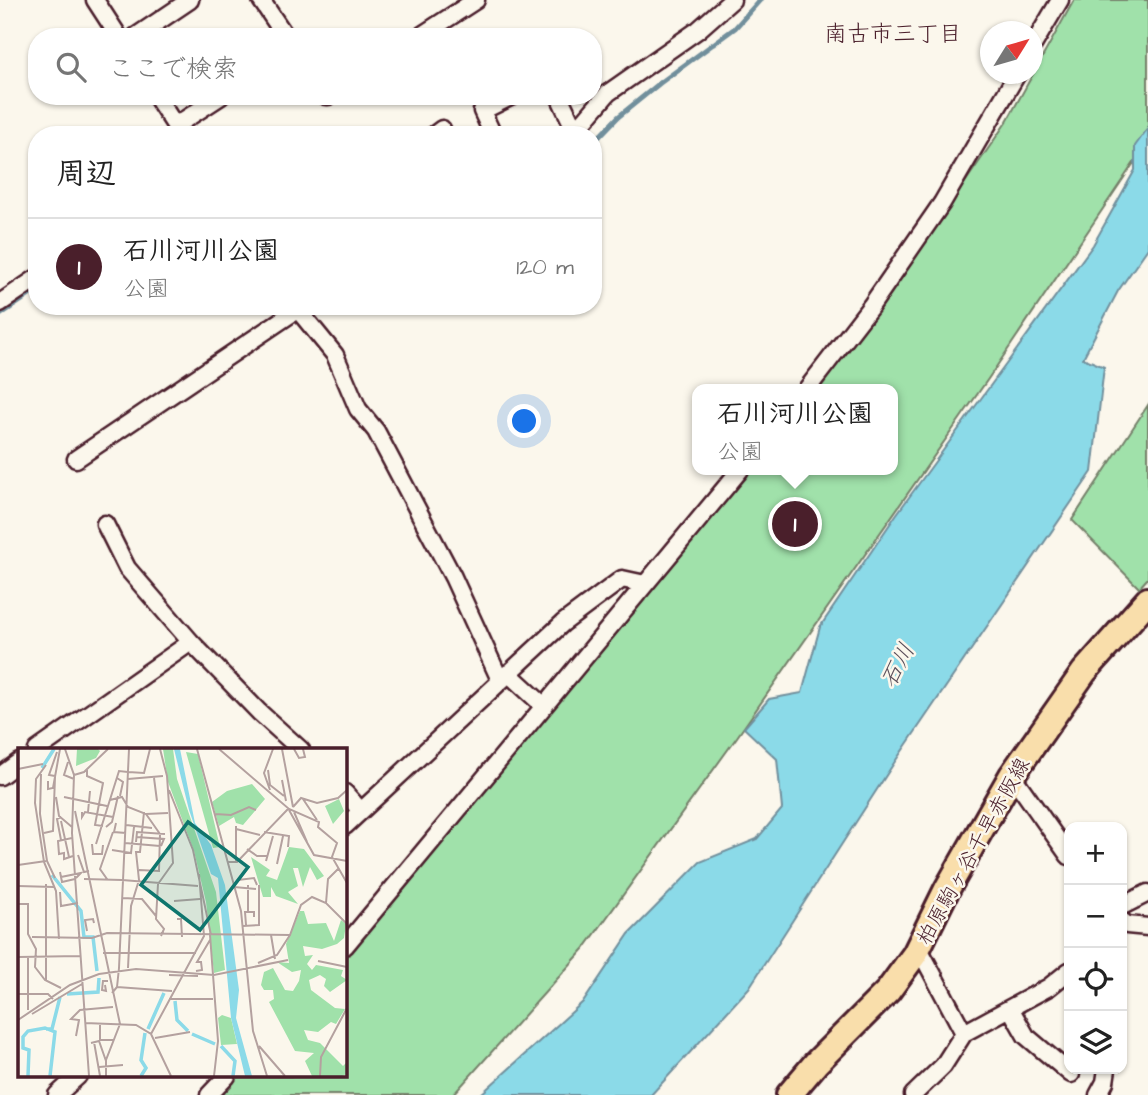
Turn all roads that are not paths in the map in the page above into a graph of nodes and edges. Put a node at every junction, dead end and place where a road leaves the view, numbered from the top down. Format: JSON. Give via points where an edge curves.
{"nodes":[{"id":1,"x":95,"y":0,"type":"edge"},
{"id":2,"x":190,"y":0,"type":"edge"},
{"id":3,"x":261,"y":0,"type":"edge"},
{"id":4,"x":476,"y":0,"type":"edge"},
{"id":5,"x":732,"y":0,"type":"edge"},
{"id":6,"x":1060,"y":0,"type":"edge"},
{"id":7,"x":112,"y":28,"type":"edge"},
{"id":8,"x":148,"y":28,"type":"edge"},
{"id":9,"x":280,"y":28,"type":"edge"},
{"id":10,"x":433,"y":28,"type":"edge"},
{"id":11,"x":1043,"y":29,"type":"edge"},
{"id":12,"x":1011,"y":84,"type":"edge"},
{"id":13,"x":602,"y":100,"type":"edge"},
{"id":14,"x":162,"y":105,"type":"edge"},
{"id":15,"x":209,"y":105,"type":"edge"},
{"id":16,"x":494,"y":105,"type":"edge"},
{"id":17,"x":563,"y":105,"type":"edge"},
{"id":18,"x":598,"y":105,"type":"edge"},
{"id":19,"x":175,"y":126,"type":"edge"},
{"id":20,"x":183,"y":126,"type":"edge"},
{"id":21,"x":489,"y":126,"type":"edge"},
{"id":22,"x":572,"y":126,"type":"edge"},
{"id":23,"x":579,"y":126,"type":"edge"},
{"id":24,"x":28,"y":284,"type":"edge"},
{"id":25,"x":0,"y":303,"type":"edge"},
{"id":26,"x":286,"y":315,"type":"edge"},
{"id":27,"x":302,"y":315,"type":"edge"},
{"id":28,"x":811,"y":384,"type":"edge"},
{"id":29,"x":76,"y":459,"type":"dead end"},
{"id":30,"x":736,"y":475,"type":"edge"},
{"id":31,"x":105,"y":524,"type":"dead end"},
{"id":32,"x":645,"y":584,"type":"junction"},
{"id":33,"x":1148,"y":600,"type":"edge"},
{"id":34,"x":191,"y":642,"type":"junction"},
{"id":35,"x":504,"y":677,"type":"junction"},
{"id":36,"x":544,"y":706,"type":"junction"},
{"id":37,"x":40,"y":748,"type":"edge"},
{"id":38,"x":299,"y":748,"type":"edge"},
{"id":39,"x":18,"y":763,"type":"edge"},
{"id":40,"x":1012,"y":775,"type":"junction"},
{"id":41,"x":0,"y":776,"type":"edge"},
{"id":42,"x":346,"y":794,"type":"edge"},
{"id":43,"x":361,"y":811,"type":"junction"},
{"id":44,"x":346,"y":825,"type":"edge"},
{"id":45,"x":1064,"y":849,"type":"edge"},
{"id":46,"x":1148,"y":893,"type":"edge"},
{"id":47,"x":1127,"y":903,"type":"edge"},
{"id":48,"x":1127,"y":925,"type":"edge"},
{"id":49,"x":1148,"y":927,"type":"edge"},
{"id":50,"x":346,"y":945,"type":"edge"},
{"id":51,"x":915,"y":954,"type":"junction"},
{"id":52,"x":1064,"y":975,"type":"edge"},
{"id":53,"x":1010,"y":1008,"type":"junction"},
{"id":54,"x":964,"y":1033,"type":"junction"},
{"id":55,"x":1064,"y":1068,"type":"edge"},
{"id":56,"x":1106,"y":1074,"type":"edge"},
{"id":57,"x":76,"y":1078,"type":"edge"},
{"id":58,"x":225,"y":1078,"type":"edge"},
{"id":59,"x":57,"y":1095,"type":"edge"},
{"id":60,"x":209,"y":1095,"type":"edge"},
{"id":61,"x":789,"y":1095,"type":"edge"},
{"id":62,"x":914,"y":1095,"type":"edge"},
{"id":63,"x":1098,"y":1095,"type":"edge"}],
"edges":[{"from":1,"to":7,"type":"street"},
{"from":2,"to":8,"type":"street"},
{"from":3,"to":9,"type":"street"},
{"from":4,"to":10,"type":"street"},
{"from":5,"to":13,"type":"street"},
{"from":6,"to":11,"type":"street"},
{"from":12,"to":28,"type":"street","via":[[942,203]]},
{"from":14,"to":19,"type":"street"},
{"from":15,"to":20,"type":"street"},
{"from":16,"to":21,"type":"street","via":[[482,111]]},
{"from":17,"to":22,"type":"street"},
{"from":18,"to":23,"type":"street"},
{"from":24,"to":25,"type":"street"},
{"from":26,"to":29,"type":"street"},
{"from":27,"to":35,"type":"street","via":[[335,355],[358,409],[376,430]]},
{"from":30,"to":32,"type":"street"},
{"from":31,"to":34,"type":"street","via":[[127,568]]},
{"from":32,"to":35,"type":"street","via":[[622,579]]},
{"from":32,"to":36,"type":"street"},
{"from":33,"to":40,"type":"main road","name":"柏原駒ヶ谷千早赤阪線","via":[[1084,672]]},
{"from":34,"to":37,"type":"street"},
{"from":34,"to":38,"type":"street"},
{"from":35,"to":36,"type":"street"},
{"from":35,"to":43,"type":"street"},
{"from":36,"to":50,"type":"street"},
{"from":39,"to":41,"type":"street"},
{"from":40,"to":45,"type":"street"},
{"from":40,"to":51,"type":"main road","name":"柏原駒ヶ谷千早赤阪線"},
{"from":42,"to":43,"type":"street"},
{"from":43,"to":44,"type":"street"},
{"from":46,"to":47,"type":"street"},
{"from":48,"to":49,"type":"street"},
{"from":51,"to":54,"type":"street","via":[[923,956]]},
{"from":51,"to":61,"type":"main road","name":"柏原駒ヶ谷千早赤阪線","via":[[888,991]]},
{"from":52,"to":53,"type":"street"},
{"from":53,"to":54,"type":"street"},
{"from":53,"to":55,"type":"street","via":[[1026,1036]]},
{"from":54,"to":62,"type":"street","via":[[943,1066]]},
{"from":56,"to":63,"type":"street"},
{"from":57,"to":59,"type":"street"},
{"from":58,"to":60,"type":"street"}]}
